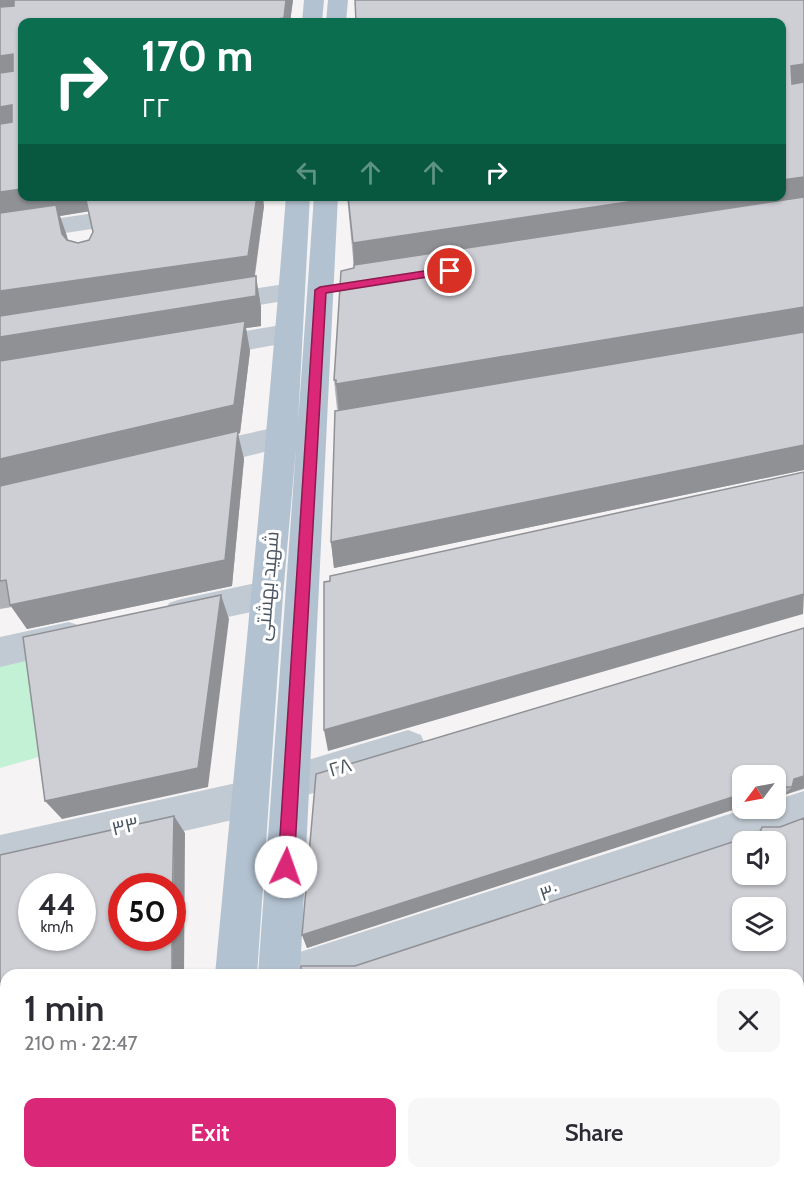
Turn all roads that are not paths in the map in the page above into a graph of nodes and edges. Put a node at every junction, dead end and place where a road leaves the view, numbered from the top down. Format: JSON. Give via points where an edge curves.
{"nodes":[{"id":1,"x":314,"y":0,"type":"edge"},
{"id":2,"x":338,"y":0,"type":"edge"},
{"id":3,"x":312,"y":18,"type":"edge"},
{"id":4,"x":336,"y":18,"type":"edge"},
{"id":5,"x":299,"y":201,"type":"edge"},
{"id":6,"x":326,"y":201,"type":"edge"},
{"id":7,"x":157,"y":212,"type":"edge"},
{"id":8,"x":0,"y":235,"type":"edge"},
{"id":9,"x":318,"y":290,"type":"junction"},
{"id":10,"x":186,"y":308,"type":"edge"},
{"id":11,"x":287,"y":334,"type":"junction"},
{"id":12,"x":172,"y":353,"type":"edge"},
{"id":13,"x":310,"y":432,"type":"junction"},
{"id":14,"x":169,"y":463,"type":"edge"},
{"id":15,"x":266,"y":595,"type":"junction"},
{"id":16,"x":150,"y":620,"type":"edge"},
{"id":17,"x":104,"y":630,"type":"edge"},
{"id":18,"x":0,"y":652,"type":"edge"},
{"id":19,"x":439,"y":738,"type":"edge"},
{"id":20,"x":291,"y":782,"type":"junction"},
{"id":21,"x":250,"y":798,"type":"junction"},
{"id":22,"x":804,"y":809,"type":"edge"},
{"id":23,"x":0,"y":854,"type":"edge"},
{"id":24,"x":236,"y":969,"type":"edge"},
{"id":25,"x":279,"y":969,"type":"edge"},
{"id":26,"x":312,"y":969,"type":"edge"}],
"edges":[{"from":1,"to":3,"type":"main road"},
{"from":2,"to":4,"type":"main road"},
{"from":5,"to":9,"type":"main road","name":"شهید بهشتی"},
{"from":6,"to":9,"type":"main road","name":"شهید بهشتی"},
{"from":7,"to":8,"type":"street","via":[[81,233]]},
{"from":9,"to":10,"type":"street"},
{"from":9,"to":11,"type":"main road","name":"شهید بهشتی"},
{"from":9,"to":13,"type":"main road","name":"شهید بهشتی"},
{"from":11,"to":12,"type":"street"},
{"from":11,"to":13,"type":"main road","name":"شهید بهشتی"},
{"from":13,"to":14,"type":"street"},
{"from":13,"to":15,"type":"main road","name":"شهید بهشتی"},
{"from":13,"to":20,"type":"main road","name":"شهید بهشتی","via":[[314,589]]},
{"from":15,"to":16,"type":"street"},
{"from":15,"to":21,"type":"main road","name":"شهید بهشتی"},
{"from":17,"to":18,"type":"street"},
{"from":19,"to":20,"type":"street","name":"۲۸"},
{"from":20,"to":25,"type":"main road","name":"شهید بهشتی"},
{"from":21,"to":23,"type":"street","name":"۳۳"},
{"from":21,"to":24,"type":"main road","name":"شهید بهشتی"},
{"from":22,"to":26,"type":"street","name":"۳۰"}]}
